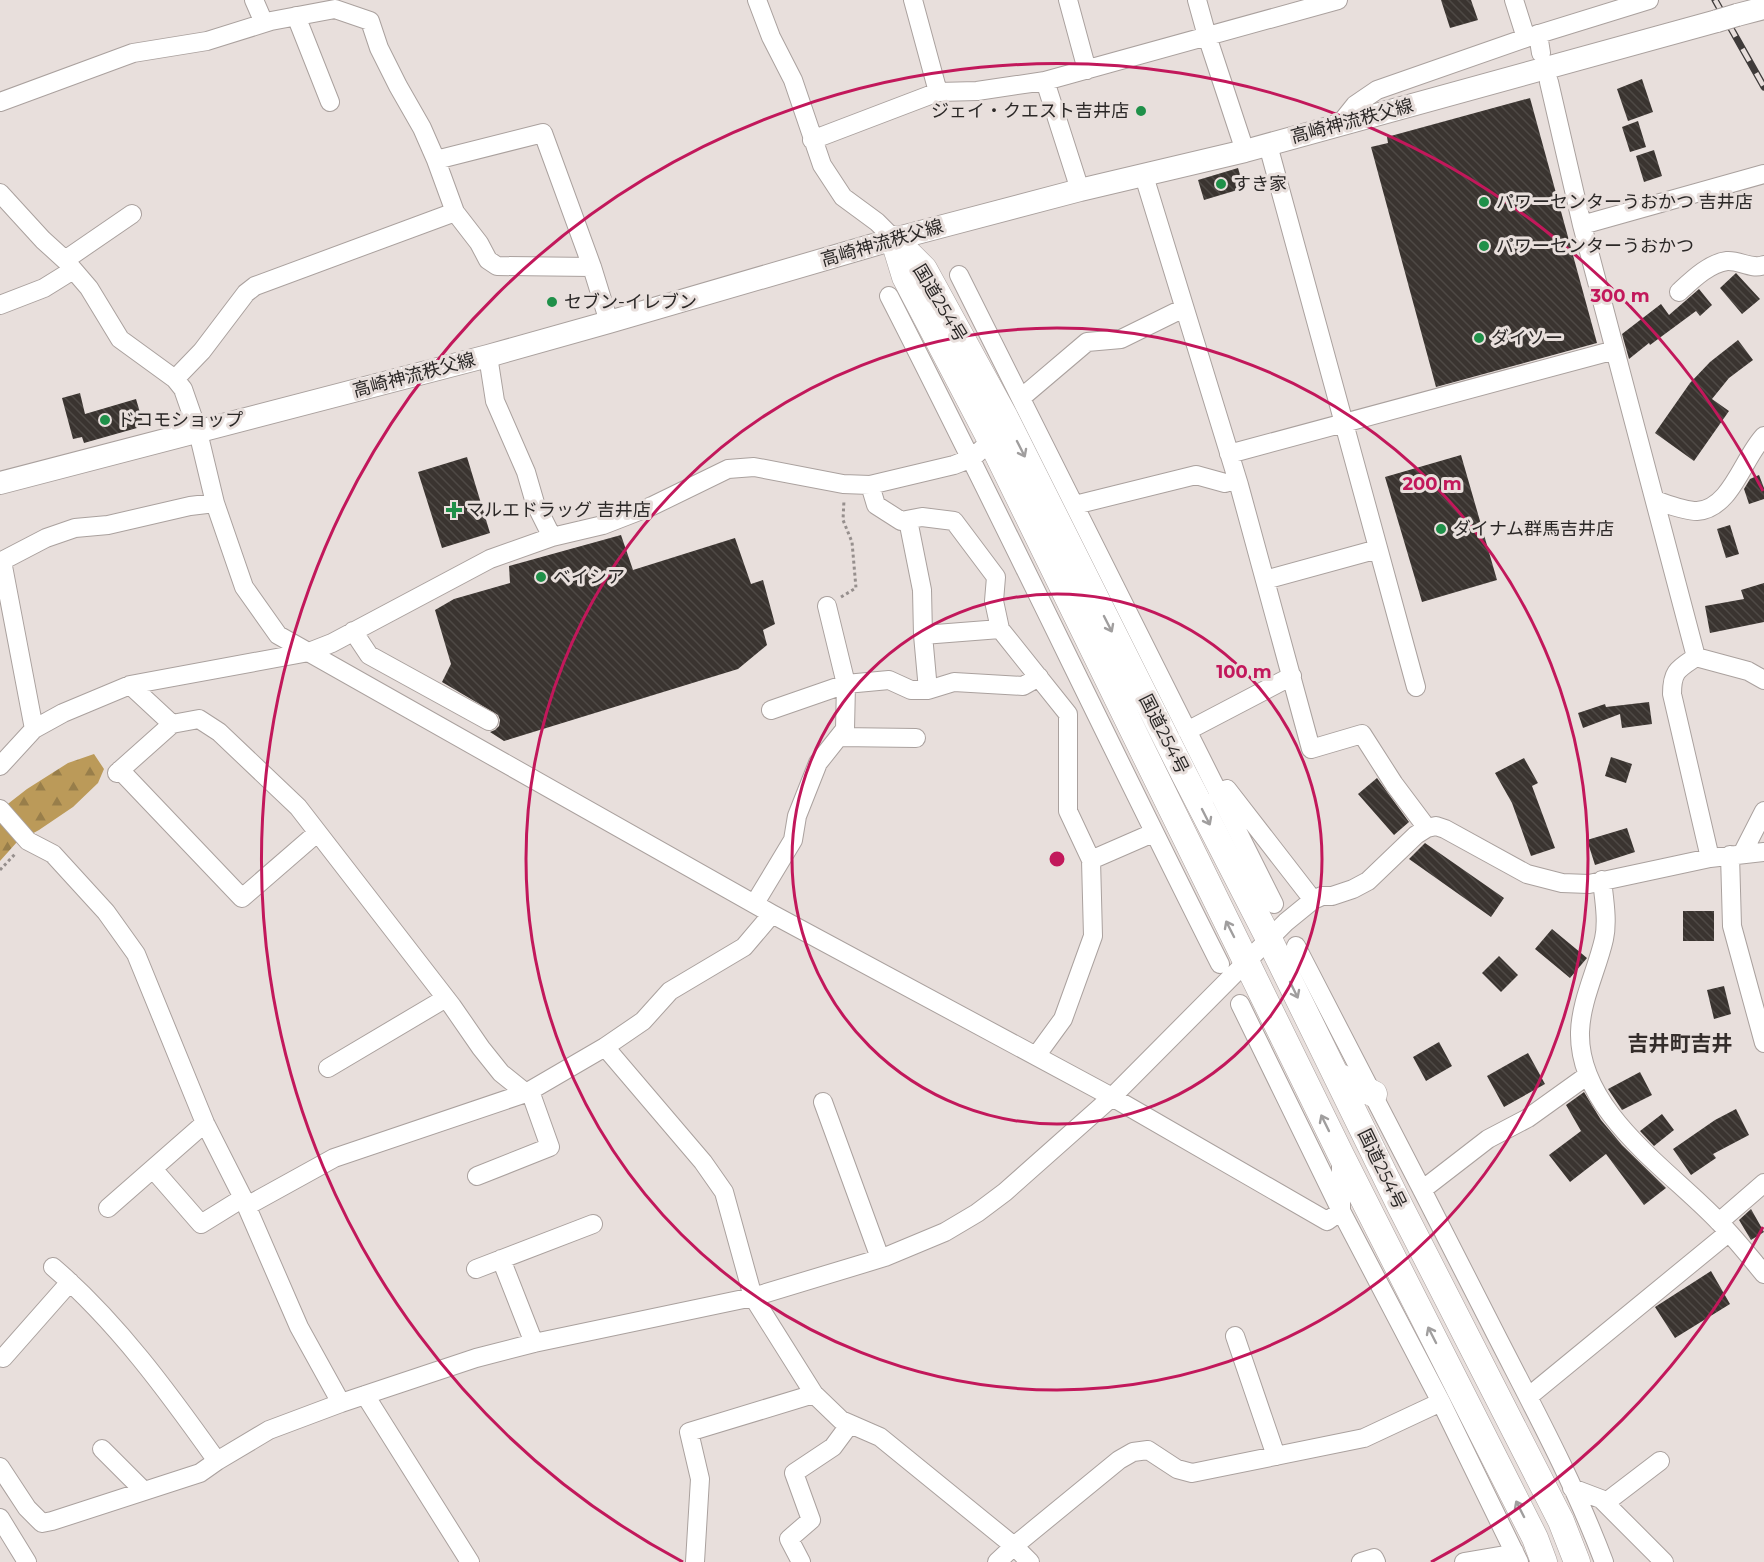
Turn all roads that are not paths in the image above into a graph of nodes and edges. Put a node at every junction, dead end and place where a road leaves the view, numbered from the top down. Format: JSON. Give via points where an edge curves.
{"nodes":[{"id":1,"x":254,"y":0,"type":"edge"},
{"id":2,"x":757,"y":0,"type":"edge"},
{"id":3,"x":913,"y":0,"type":"edge"},
{"id":4,"x":1068,"y":0,"type":"edge"},
{"id":5,"x":1197,"y":0,"type":"edge"},
{"id":6,"x":1338,"y":0,"type":"edge"},
{"id":7,"x":1514,"y":0,"type":"edge"},
{"id":8,"x":1649,"y":0,"type":"edge"},
{"id":9,"x":1764,"y":8,"type":"edge"},
{"id":10,"x":303,"y":10,"type":"edge"},
{"id":11,"x":264,"y":23,"type":"junction"},
{"id":12,"x":1207,"y":36,"type":"junction"},
{"id":13,"x":1532,"y":36,"type":"junction"},
{"id":14,"x":1541,"y":53,"type":"dead end"},
{"id":15,"x":1087,"y":70,"type":"junction"},
{"id":16,"x":1045,"y":81,"type":"junction"},
{"id":17,"x":1549,"y":82,"type":"dead end"},
{"id":18,"x":938,"y":92,"type":"junction"},
{"id":19,"x":0,"y":102,"type":"edge"},
{"id":20,"x":330,"y":102,"type":"dead end"},
{"id":21,"x":1339,"y":125,"type":"junction"},
{"id":22,"x":812,"y":140,"type":"junction"},
{"id":23,"x":1268,"y":145,"type":"junction"},
{"id":24,"x":1245,"y":151,"type":"junction"},
{"id":25,"x":436,"y":160,"type":"junction"},
{"id":26,"x":1764,"y":174,"type":"edge"},
{"id":27,"x":1144,"y":176,"type":"junction"},
{"id":28,"x":1080,"y":190,"type":"junction"},
{"id":29,"x":0,"y":193,"type":"edge"},
{"id":30,"x":455,"y":212,"type":"junction"},
{"id":31,"x":132,"y":214,"type":"dead end"},
{"id":32,"x":1582,"y":225,"type":"junction"},
{"id":33,"x":894,"y":239,"type":"junction"},
{"id":34,"x":69,"y":265,"type":"junction"},
{"id":35,"x":1764,"y":265,"type":"edge"},
{"id":36,"x":592,"y":267,"type":"junction"},
{"id":37,"x":959,"y":275,"type":"dead end"},
{"id":38,"x":1679,"y":292,"type":"dead end"},
{"id":39,"x":889,"y":296,"type":"dead end"},
{"id":40,"x":0,"y":305,"type":"edge"},
{"id":41,"x":1184,"y":308,"type":"junction"},
{"id":42,"x":609,"y":322,"type":"junction"},
{"id":43,"x":1615,"y":350,"type":"junction"},
{"id":44,"x":488,"y":356,"type":"junction"},
{"id":45,"x":175,"y":379,"type":"junction"},
{"id":46,"x":992,"y":393,"type":"junction"},
{"id":47,"x":1022,"y":398,"type":"junction"},
{"id":48,"x":1033,"y":420,"type":"junction"},
{"id":49,"x":1344,"y":423,"type":"junction"},
{"id":50,"x":198,"y":432,"type":"junction"},
{"id":51,"x":1764,"y":436,"type":"edge"},
{"id":52,"x":991,"y":441,"type":"junction"},
{"id":53,"x":1229,"y":454,"type":"junction"},
{"id":54,"x":972,"y":458,"type":"junction"},
{"id":55,"x":1237,"y":479,"type":"junction"},
{"id":56,"x":0,"y":483,"type":"edge"},
{"id":57,"x":870,"y":485,"type":"junction"},
{"id":58,"x":1655,"y":500,"type":"junction"},
{"id":59,"x":214,"y":503,"type":"junction"},
{"id":60,"x":1075,"y":505,"type":"junction"},
{"id":61,"x":908,"y":520,"type":"junction"},
{"id":62,"x":552,"y":537,"type":"junction"},
{"id":63,"x":1378,"y":549,"type":"junction"},
{"id":64,"x":1,"y":562,"type":"edge"},
{"id":65,"x":1265,"y":580,"type":"junction"},
{"id":66,"x":827,"y":606,"type":"road end"},
{"id":67,"x":1000,"y":629,"type":"junction"},
{"id":68,"x":353,"y":631,"type":"junction"},
{"id":69,"x":923,"y":636,"type":"junction"},
{"id":70,"x":309,"y":652,"type":"junction"},
{"id":71,"x":1696,"y":657,"type":"junction"},
{"id":72,"x":1292,"y":676,"type":"junction"},
{"id":73,"x":1039,"y":677,"type":"junction"},
{"id":74,"x":1764,"y":680,"type":"edge"},
{"id":75,"x":846,"y":684,"type":"junction"},
{"id":76,"x":130,"y":685,"type":"junction"},
{"id":77,"x":1416,"y":687,"type":"dead end"},
{"id":78,"x":928,"y":690,"type":"junction"},
{"id":79,"x":771,"y":710,"type":"dead end"},
{"id":80,"x":489,"y":721,"type":"dead end"},
{"id":81,"x":172,"y":724,"type":"junction"},
{"id":82,"x":1186,"y":727,"type":"junction"},
{"id":83,"x":34,"y":729,"type":"junction"},
{"id":84,"x":839,"y":737,"type":"junction"},
{"id":85,"x":916,"y":738,"type":"dead end"},
{"id":86,"x":0,"y":766,"type":"edge"},
{"id":87,"x":1184,"y":774,"type":"junction"},
{"id":88,"x":1218,"y":795,"type":"junction"},
{"id":89,"x":0,"y":808,"type":"edge"},
{"id":90,"x":1764,"y":811,"type":"edge"},
{"id":91,"x":1151,"y":828,"type":"junction"},
{"id":92,"x":1427,"y":828,"type":"junction"},
{"id":93,"x":317,"y":833,"type":"junction"},
{"id":94,"x":1764,"y":852,"type":"edge"},
{"id":95,"x":1736,"y":854,"type":"junction"},
{"id":96,"x":1710,"y":858,"type":"junction"},
{"id":97,"x":1091,"y":860,"type":"junction"},
{"id":98,"x":1196,"y":862,"type":"junction"},
{"id":99,"x":1602,"y":880,"type":"junction"},
{"id":100,"x":1312,"y":900,"type":"junction"},
{"id":101,"x":755,"y":903,"type":"junction"},
{"id":102,"x":1274,"y":904,"type":"dead end"},
{"id":103,"x":772,"y":914,"type":"junction"},
{"id":104,"x":1270,"y":941,"type":"junction"},
{"id":105,"x":1296,"y":946,"type":"dead end"},
{"id":106,"x":1247,"y":963,"type":"junction"},
{"id":107,"x":1220,"y":964,"type":"dead end"},
{"id":108,"x":446,"y":998,"type":"junction"},
{"id":109,"x":1240,"y":1004,"type":"dead end"},
{"id":110,"x":1764,"y":1043,"type":"edge"},
{"id":111,"x":605,"y":1047,"type":"junction"},
{"id":112,"x":1036,"y":1056,"type":"junction"},
{"id":113,"x":328,"y":1068,"type":"dead end"},
{"id":114,"x":1588,"y":1074,"type":"junction"},
{"id":115,"x":1336,"y":1075,"type":"junction"},
{"id":116,"x":528,"y":1092,"type":"junction"},
{"id":117,"x":1374,"y":1094,"type":"junction"},
{"id":118,"x":1112,"y":1097,"type":"junction"},
{"id":119,"x":823,"y":1102,"type":"dead end"},
{"id":120,"x":205,"y":1123,"type":"junction"},
{"id":121,"x":1341,"y":1155,"type":"junction"},
{"id":122,"x":153,"y":1169,"type":"junction"},
{"id":123,"x":477,"y":1176,"type":"dead end"},
{"id":124,"x":1764,"y":1183,"type":"edge"},
{"id":125,"x":1422,"y":1190,"type":"junction"},
{"id":126,"x":245,"y":1202,"type":"junction"},
{"id":127,"x":108,"y":1209,"type":"dead end"},
{"id":128,"x":1341,"y":1211,"type":"junction"},
{"id":129,"x":593,"y":1224,"type":"dead end"},
{"id":130,"x":1724,"y":1227,"type":"junction"},
{"id":131,"x":880,"y":1258,"type":"junction"},
{"id":132,"x":501,"y":1259,"type":"junction"},
{"id":133,"x":53,"y":1267,"type":"dead end"},
{"id":134,"x":476,"y":1269,"type":"dead end"},
{"id":135,"x":1764,"y":1274,"type":"edge"},
{"id":136,"x":70,"y":1282,"type":"junction"},
{"id":137,"x":753,"y":1297,"type":"junction"},
{"id":138,"x":1235,"y":1336,"type":"dead end"},
{"id":139,"x":534,"y":1343,"type":"junction"},
{"id":140,"x":3,"y":1358,"type":"dead end"},
{"id":141,"x":813,"y":1394,"type":"junction"},
{"id":142,"x":365,"y":1395,"type":"junction"},
{"id":143,"x":1528,"y":1397,"type":"junction"},
{"id":144,"x":1441,"y":1401,"type":"junction"},
{"id":145,"x":341,"y":1402,"type":"junction"},
{"id":146,"x":850,"y":1424,"type":"junction"},
{"id":147,"x":102,"y":1449,"type":"dead end"},
{"id":148,"x":1276,"y":1456,"type":"junction"},
{"id":149,"x":217,"y":1461,"type":"junction"},
{"id":150,"x":1660,"y":1461,"type":"dead end"},
{"id":151,"x":0,"y":1467,"type":"edge"},
{"id":152,"x":1572,"y":1488,"type":"junction"},
{"id":153,"x":144,"y":1491,"type":"junction"},
{"id":154,"x":1603,"y":1501,"type":"junction"},
{"id":155,"x":1584,"y":1510,"type":"junction"},
{"id":156,"x":0,"y":1518,"type":"edge"},
{"id":157,"x":1014,"y":1546,"type":"junction"},
{"id":158,"x":1514,"y":1552,"type":"edge"},
{"id":159,"x":1661,"y":1561,"type":"edge"},
{"id":160,"x":27,"y":1562,"type":"edge"},
{"id":161,"x":470,"y":1562,"type":"edge"},
{"id":162,"x":695,"y":1562,"type":"edge"},
{"id":163,"x":801,"y":1562,"type":"edge"},
{"id":164,"x":997,"y":1562,"type":"edge"},
{"id":165,"x":1030,"y":1562,"type":"edge"},
{"id":166,"x":1361,"y":1562,"type":"edge"},
{"id":167,"x":1376,"y":1562,"type":"edge"},
{"id":168,"x":1464,"y":1562,"type":"edge"},
{"id":169,"x":1534,"y":1562,"type":"edge"},
{"id":170,"x":1544,"y":1562,"type":"edge"},
{"id":171,"x":1577,"y":1562,"type":"edge"},
{"id":172,"x":1604,"y":1562,"type":"edge"}],
"edges":[{"from":1,"to":11,"type":"street"},
{"from":2,"to":22,"type":"street","via":[[793,80]]},
{"from":3,"to":18,"type":"street"},
{"from":4,"to":15,"type":"street"},
{"from":5,"to":12,"type":"street"},
{"from":6,"to":12,"type":"street"},
{"from":7,"to":13,"type":"street"},
{"from":8,"to":13,"type":"street"},
{"from":9,"to":21,"type":"main road","name":"高崎神流秩父線"},
{"from":10,"to":11,"type":"street"},
{"from":10,"to":20,"type":"street"},
{"from":10,"to":25,"type":"street","via":[[335,9],[370,21],[388,67]]},
{"from":11,"to":19,"type":"street","via":[[207,41],[133,53]]},
{"from":12,"to":15,"type":"street"},
{"from":12,"to":24,"type":"street"},
{"from":13,"to":14,"type":"street"},
{"from":13,"to":21,"type":"street","via":[[1377,90],[1355,105]]},
{"from":15,"to":16,"type":"street"},
{"from":16,"to":18,"type":"street"},
{"from":16,"to":28,"type":"street"},
{"from":17,"to":32,"type":"street"},
{"from":18,"to":22,"type":"street"},
{"from":21,"to":23,"type":"main road","name":"高崎神流秩父線"},
{"from":22,"to":33,"type":"street","via":[[822,165],[843,197]]},
{"from":23,"to":24,"type":"main road","name":"高崎神流秩父線"},
{"from":23,"to":49,"type":"street"},
{"from":24,"to":27,"type":"main road","name":"高崎神流秩父線"},
{"from":25,"to":30,"type":"street"},
{"from":25,"to":36,"type":"street","via":[[543,133]]},
{"from":26,"to":32,"type":"street"},
{"from":27,"to":28,"type":"main road","name":"高崎神流秩父線"},
{"from":27,"to":41,"type":"street"},
{"from":28,"to":33,"type":"main road","name":"高崎神流秩父線"},
{"from":29,"to":34,"type":"street"},
{"from":30,"to":36,"type":"street","via":[[488,260],[497,266]]},
{"from":30,"to":45,"type":"street","via":[[255,286]]},
{"from":31,"to":34,"type":"street"},
{"from":32,"to":43,"type":"street"},
{"from":33,"to":42,"type":"main road","name":"高崎神流秩父線"},
{"from":33,"to":46,"type":"highway","name":"国道254号","via":[[924,269]]},
{"from":33,"to":52,"type":"highway","name":"国道254号","via":[[906,277]]},
{"from":34,"to":40,"type":"street","via":[[44,288]]},
{"from":34,"to":45,"type":"street","via":[[89,288],[120,339]]},
{"from":35,"to":38,"type":"street","via":[[1727,261],[1702,272]]},
{"from":36,"to":42,"type":"street"},
{"from":37,"to":47,"type":"street"},
{"from":39,"to":54,"type":"street"},
{"from":41,"to":47,"type":"street","via":[[1121,339],[1087,342]]},
{"from":41,"to":53,"type":"street"},
{"from":42,"to":44,"type":"main road","name":"高崎神流秩父線"},
{"from":43,"to":49,"type":"street"},
{"from":43,"to":58,"type":"street"},
{"from":44,"to":50,"type":"main road","name":"高崎神流秩父線"},
{"from":44,"to":62,"type":"street","via":[[495,401]]},
{"from":45,"to":50,"type":"street","via":[[183,389]]},
{"from":46,"to":48,"type":"street"},
{"from":46,"to":87,"type":"highway","name":"国道254号","one_way":true},
{"from":47,"to":48,"type":"street"},
{"from":48,"to":60,"type":"street"},
{"from":49,"to":53,"type":"street"},
{"from":49,"to":63,"type":"street"},
{"from":50,"to":56,"type":"main road","name":"高崎神流秩父線"},
{"from":50,"to":59,"type":"street"},
{"from":51,"to":58,"type":"street","via":[[1714,506],[1695,511]]},
{"from":52,"to":54,"type":"street"},
{"from":52,"to":98,"type":"highway","name":"国道254号"},
{"from":53,"to":55,"type":"street"},
{"from":54,"to":57,"type":"street"},
{"from":54,"to":91,"type":"street"},
{"from":55,"to":60,"type":"street","via":[[1225,483],[1196,475]]},
{"from":55,"to":65,"type":"street"},
{"from":57,"to":61,"type":"street","via":[[876,505],[901,521]]},
{"from":57,"to":62,"type":"street","via":[[754,467],[728,469],[603,525]]},
{"from":58,"to":71,"type":"street"},
{"from":59,"to":64,"type":"street","via":[[75,528],[46,538]]},
{"from":59,"to":70,"type":"street","via":[[244,587],[278,635]]},
{"from":60,"to":82,"type":"street"},
{"from":61,"to":67,"type":"street","via":[[922,517],[954,521],[996,577],[994,601]]},
{"from":61,"to":69,"type":"street","via":[[922,590]]},
{"from":62,"to":68,"type":"street","via":[[490,559]]},
{"from":63,"to":65,"type":"street"},
{"from":63,"to":77,"type":"street"},
{"from":64,"to":83,"type":"street"},
{"from":65,"to":72,"type":"street"},
{"from":66,"to":75,"type":"street"},
{"from":67,"to":69,"type":"street"},
{"from":67,"to":73,"type":"street"},
{"from":68,"to":70,"type":"street"},
{"from":68,"to":80,"type":"street","via":[[369,655]]},
{"from":69,"to":78,"type":"street"},
{"from":70,"to":76,"type":"street"},
{"from":70,"to":101,"type":"street"},
{"from":71,"to":74,"type":"street","via":[[1748,671]]},
{"from":71,"to":96,"type":"street","via":[[1674,674],[1672,694]]},
{"from":72,"to":82,"type":"street"},
{"from":72,"to":92,"type":"street","via":[[1311,749],[1362,734]]},
{"from":73,"to":78,"type":"street","via":[[1023,686],[954,682]]},
{"from":73,"to":97,"type":"street","via":[[1068,714],[1068,811]]},
{"from":75,"to":78,"type":"street","via":[[889,680],[911,690]]},
{"from":75,"to":79,"type":"street"},
{"from":75,"to":84,"type":"street","via":[[845,729]]},
{"from":76,"to":81,"type":"street"},
{"from":76,"to":83,"type":"street"},
{"from":81,"to":93,"type":"street","via":[[199,719],[219,732],[298,807]]},
{"from":81,"to":93,"type":"street","via":[[119,771],[242,898]]},
{"from":82,"to":87,"type":"street"},
{"from":82,"to":88,"type":"street"},
{"from":83,"to":86,"type":"street"},
{"from":84,"to":85,"type":"street"},
{"from":84,"to":101,"type":"street","via":[[818,763],[797,816],[793,840]]},
{"from":87,"to":104,"type":"highway","name":"国道254号","one_way":true},
{"from":88,"to":100,"type":"street","via":[[1227,789]]},
{"from":88,"to":102,"type":"street"},
{"from":89,"to":120,"type":"street","via":[[28,841],[53,854],[106,912],[136,954]]},
{"from":90,"to":95,"type":"street"},
{"from":91,"to":97,"type":"street"},
{"from":91,"to":98,"type":"street"},
{"from":91,"to":107,"type":"street"},
{"from":92,"to":99,"type":"street","via":[[1445,829],[1543,879],[1589,884]]},
{"from":92,"to":100,"type":"street","via":[[1368,881],[1342,893]]},
{"from":93,"to":108,"type":"street"},
{"from":94,"to":95,"type":"street"},
{"from":95,"to":96,"type":"street"},
{"from":95,"to":110,"type":"street","via":[[1732,926]]},
{"from":96,"to":99,"type":"street"},
{"from":97,"to":112,"type":"street","via":[[1093,936],[1063,1019]]},
{"from":106,"to":98,"type":"highway","name":"国道254号","one_way":true},
{"from":99,"to":114,"type":"street","via":[[1605,938],[1581,1018],[1581,1047]]},
{"from":100,"to":104,"type":"street"},
{"from":101,"to":103,"type":"street"},
{"from":103,"to":111,"type":"street","via":[[744,947],[670,992],[643,1021]]},
{"from":103,"to":112,"type":"street"},
{"from":104,"to":106,"type":"street"},
{"from":104,"to":115,"type":"highway","name":"国道254号","one_way":true},
{"from":105,"to":117,"type":"street"},
{"from":106,"to":118,"type":"street"},
{"from":121,"to":106,"type":"highway","name":"国道254号","one_way":true},
{"from":108,"to":113,"type":"street"},
{"from":108,"to":116,"type":"street","via":[[501,1073]]},
{"from":109,"to":128,"type":"street"},
{"from":111,"to":116,"type":"street"},
{"from":111,"to":137,"type":"street","via":[[724,1192]]},
{"from":112,"to":118,"type":"street"},
{"from":114,"to":125,"type":"street","via":[[1528,1118],[1488,1138]]},
{"from":114,"to":130,"type":"street","via":[[1601,1099],[1633,1140]]},
{"from":115,"to":117,"type":"highway"},
{"from":115,"to":171,"type":"highway","name":"国道254号","via":[[1561,1521]]},
{"from":116,"to":123,"type":"street","via":[[550,1147]]},
{"from":116,"to":126,"type":"street","via":[[334,1158]]},
{"from":117,"to":125,"type":"street"},
{"from":118,"to":128,"type":"street","via":[[1327,1221]]},
{"from":118,"to":131,"type":"street","via":[[977,1214],[945,1232]]},
{"from":119,"to":131,"type":"street"},
{"from":120,"to":122,"type":"street"},
{"from":120,"to":126,"type":"street"},
{"from":121,"to":128,"type":"street"},
{"from":170,"to":121,"type":"highway","name":"国道254号","one_way":true},
{"from":122,"to":126,"type":"street","via":[[201,1224]]},
{"from":122,"to":127,"type":"street"},
{"from":124,"to":130,"type":"street"},
{"from":125,"to":143,"type":"street"},
{"from":126,"to":145,"type":"street","via":[[299,1327]]},
{"from":128,"to":144,"type":"street"},
{"from":129,"to":132,"type":"street"},
{"from":130,"to":135,"type":"street"},
{"from":130,"to":143,"type":"street"},
{"from":131,"to":137,"type":"street"},
{"from":132,"to":134,"type":"street"},
{"from":132,"to":139,"type":"street"},
{"from":133,"to":136,"type":"street"},
{"from":136,"to":140,"type":"street"},
{"from":136,"to":149,"type":"street","via":[[160,1381]]},
{"from":137,"to":139,"type":"street"},
{"from":137,"to":141,"type":"street"},
{"from":138,"to":148,"type":"street"},
{"from":139,"to":142,"type":"street"},
{"from":141,"to":146,"type":"street"},
{"from":141,"to":162,"type":"street","via":[[689,1432],[700,1479]]},
{"from":142,"to":145,"type":"street"},
{"from":142,"to":161,"type":"street"},
{"from":143,"to":152,"type":"street"},
{"from":144,"to":148,"type":"street","via":[[1364,1438]]},
{"from":144,"to":158,"type":"street"},
{"from":145,"to":149,"type":"street","via":[[269,1430]]},
{"from":146,"to":157,"type":"street","via":[[880,1437]]},
{"from":146,"to":163,"type":"street","via":[[833,1447],[794,1473],[811,1520],[789,1539]]},
{"from":147,"to":153,"type":"street"},
{"from":148,"to":157,"type":"street","via":[[1192,1473],[1148,1450],[1133,1452]]},
{"from":149,"to":153,"type":"street","via":[[200,1473]]},
{"from":150,"to":154,"type":"street"},
{"from":151,"to":153,"type":"street","via":[[42,1523]]},
{"from":152,"to":154,"type":"street"},
{"from":152,"to":155,"type":"street"},
{"from":154,"to":155,"type":"street"},
{"from":154,"to":159,"type":"street"},
{"from":155,"to":172,"type":"street"},
{"from":156,"to":160,"type":"street"},
{"from":157,"to":164,"type":"street"},
{"from":157,"to":165,"type":"street"},
{"from":158,"to":168,"type":"street"},
{"from":158,"to":169,"type":"street"},
{"from":166,"to":167,"type":"street","via":[[1374,1558]]}]}
